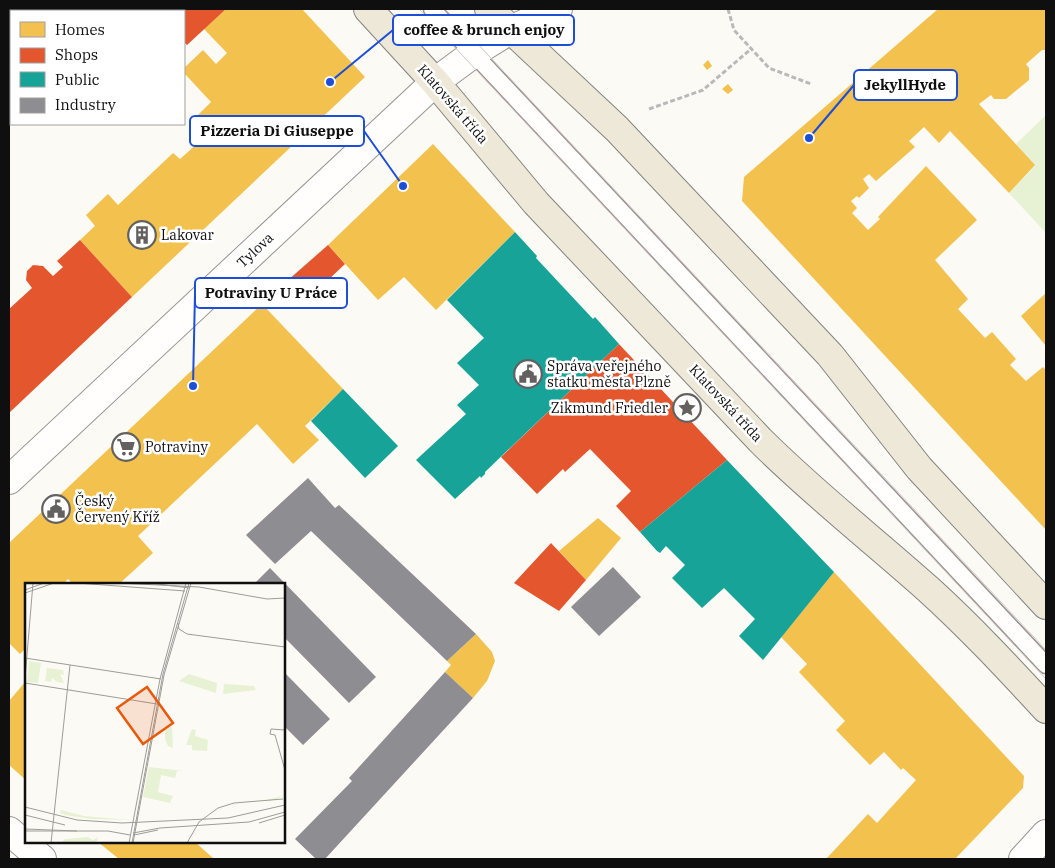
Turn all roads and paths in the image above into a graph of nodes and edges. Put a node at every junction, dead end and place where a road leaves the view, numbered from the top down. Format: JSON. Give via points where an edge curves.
{"nodes":[{"id":1,"x":368,"y":9,"type":"edge"},
{"id":2,"x":432,"y":9,"type":"edge"},
{"id":3,"x":490,"y":9,"type":"edge"},
{"id":4,"x":558,"y":9,"type":"edge"},
{"id":5,"x":728,"y":9,"type":"edge"},
{"id":6,"x":510,"y":30,"type":"junction"},
{"id":7,"x":751,"y":49,"type":"junction"},
{"id":8,"x":474,"y":53,"type":"junction"},
{"id":9,"x":727,"y":70,"type":"dead end"},
{"id":10,"x":435,"y":82,"type":"junction"},
{"id":11,"x":811,"y":84,"type":"dead end"},
{"id":12,"x":9,"y":480,"type":"edge"},
{"id":13,"x":1046,"y":605,"type":"edge"},
{"id":14,"x":1046,"y":665,"type":"edge"},
{"id":15,"x":1046,"y":708,"type":"edge"},
{"id":16,"x":9,"y":831,"type":"edge"},
{"id":17,"x":1046,"y":834,"type":"edge"},
{"id":18,"x":42,"y":859,"type":"edge"},
{"id":19,"x":1023,"y":859,"type":"edge"}],
"edges":[{"from":1,"to":10,"type":"main road","name":"Klatovská třída"},
{"from":2,"to":8,"type":"lane"},
{"from":3,"to":6,"type":"main road"},
{"from":4,"to":6,"type":"street","name":"Tylova"},
{"from":5,"to":7,"type":"path","via":[[734,30]]},
{"from":6,"to":8,"type":"street","name":"Tylova"},
{"from":6,"to":13,"type":"main road","via":[[617,129],[830,356],[919,468]]},
{"from":7,"to":9,"type":"path"},
{"from":7,"to":11,"type":"path","via":[[769,68]]},
{"from":8,"to":10,"type":"street","name":"Tylova"},
{"from":8,"to":14,"type":"lane"},
{"from":10,"to":12,"type":"street","name":"Tylova"},
{"from":10,"to":15,"type":"main road","name":"Klatovská třída","via":[[536,202],[760,440],[965,623]]},
{"from":16,"to":18,"type":"street"},
{"from":17,"to":19,"type":"street"}]}
